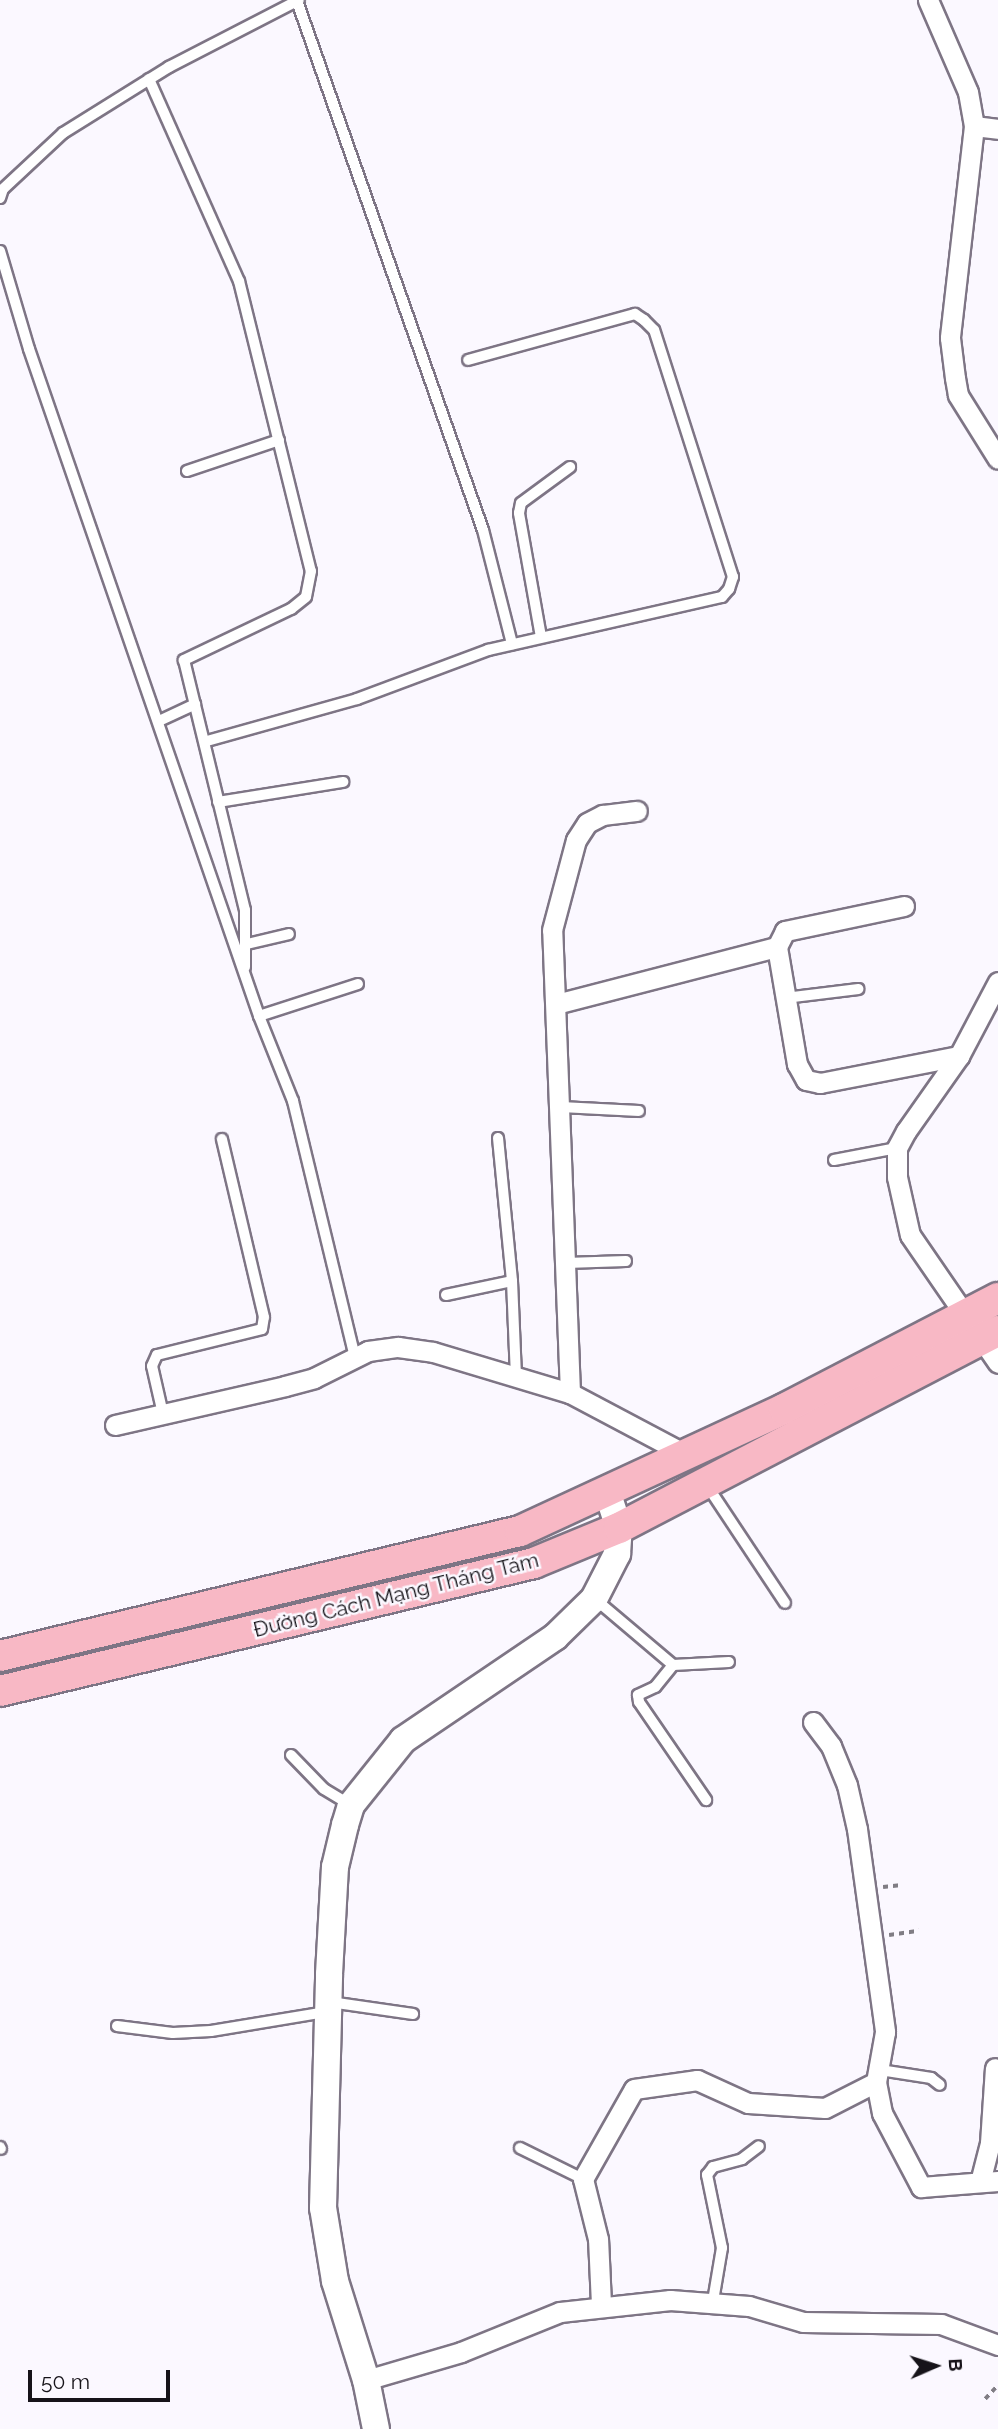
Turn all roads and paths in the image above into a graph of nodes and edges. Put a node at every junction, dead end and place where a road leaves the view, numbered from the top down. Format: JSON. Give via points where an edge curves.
{"nodes":[{"id":1,"x":298,"y":0,"type":"edge"},
{"id":2,"x":928,"y":0,"type":"edge"},
{"id":3,"x":149,"y":79,"type":"junction"},
{"id":4,"x":974,"y":126,"type":"junction"},
{"id":5,"x":998,"y":129,"type":"edge"},
{"id":6,"x":0,"y":198,"type":"edge"},
{"id":7,"x":0,"y":251,"type":"edge"},
{"id":8,"x":468,"y":360,"type":"dead end"},
{"id":9,"x":279,"y":440,"type":"junction"},
{"id":10,"x":998,"y":459,"type":"edge"},
{"id":11,"x":570,"y":467,"type":"dead end"},
{"id":12,"x":187,"y":471,"type":"dead end"},
{"id":13,"x":541,"y":637,"type":"junction"},
{"id":14,"x":512,"y":644,"type":"junction"},
{"id":15,"x":195,"y":704,"type":"junction"},
{"id":16,"x":159,"y":721,"type":"junction"},
{"id":17,"x":207,"y":741,"type":"junction"},
{"id":18,"x":343,"y":782,"type":"dead end"},
{"id":19,"x":218,"y":802,"type":"junction"},
{"id":20,"x":637,"y":811,"type":"dead end"},
{"id":21,"x":904,"y":906,"type":"dead end"},
{"id":22,"x":289,"y":934,"type":"dead end"},
{"id":23,"x":247,"y":944,"type":"junction"},
{"id":24,"x":777,"y":947,"type":"junction"},
{"id":25,"x":244,"y":972,"type":"junction"},
{"id":26,"x":998,"y":982,"type":"edge"},
{"id":27,"x":358,"y":984,"type":"dead end"},
{"id":28,"x":858,"y":989,"type":"dead end"},
{"id":29,"x":785,"y":998,"type":"junction"},
{"id":30,"x":556,"y":1004,"type":"junction"},
{"id":31,"x":259,"y":1016,"type":"junction"},
{"id":32,"x":959,"y":1056,"type":"junction"},
{"id":33,"x":561,"y":1107,"type":"junction"},
{"id":34,"x":639,"y":1111,"type":"dead end"},
{"id":35,"x":498,"y":1138,"type":"dead end"},
{"id":36,"x":222,"y":1139,"type":"dead end"},
{"id":37,"x":897,"y":1148,"type":"junction"},
{"id":38,"x":834,"y":1160,"type":"dead end"},
{"id":39,"x":626,"y":1261,"type":"dead end"},
{"id":40,"x":566,"y":1264,"type":"junction"},
{"id":41,"x":512,"y":1281,"type":"junction"},
{"id":42,"x":446,"y":1295,"type":"dead end"},
{"id":43,"x":998,"y":1298,"type":"edge"},
{"id":44,"x":985,"y":1338,"type":"edge"},
{"id":45,"x":355,"y":1358,"type":"junction"},
{"id":46,"x":516,"y":1377,"type":"junction"},
{"id":47,"x":570,"y":1393,"type":"junction"},
{"id":48,"x":163,"y":1415,"type":"junction"},
{"id":49,"x":115,"y":1426,"type":"dead end"},
{"id":50,"x":685,"y":1454,"type":"junction"},
{"id":51,"x":704,"y":1481,"type":"junction"},
{"id":52,"x":607,"y":1491,"type":"junction"},
{"id":53,"x":619,"y":1528,"type":"junction"},
{"id":54,"x":594,"y":1599,"type":"junction"},
{"id":55,"x":785,"y":1602,"type":"dead end"},
{"id":56,"x":0,"y":1656,"type":"edge"},
{"id":57,"x":729,"y":1662,"type":"dead end"},
{"id":58,"x":673,"y":1665,"type":"junction"},
{"id":59,"x":0,"y":1691,"type":"edge"},
{"id":60,"x":813,"y":1722,"type":"dead end"},
{"id":61,"x":290,"y":1755,"type":"dead end"},
{"id":62,"x":706,"y":1800,"type":"dead end"},
{"id":63,"x":351,"y":1805,"type":"junction"},
{"id":64,"x":919,"y":1931,"type":"dead end"},
{"id":65,"x":869,"y":1938,"type":"junction"},
{"id":66,"x":327,"y":2007,"type":"junction"},
{"id":67,"x":413,"y":2014,"type":"dead end"},
{"id":68,"x":117,"y":2026,"type":"dead end"},
{"id":69,"x":995,"y":2068,"type":"dead end"},
{"id":70,"x":878,"y":2076,"type":"junction"},
{"id":71,"x":940,"y":2085,"type":"dead end"},
{"id":72,"x":759,"y":2146,"type":"dead end"},
{"id":73,"x":520,"y":2148,"type":"dead end"},
{"id":74,"x":583,"y":2179,"type":"junction"},
{"id":75,"x":989,"y":2182,"type":"edge"},
{"id":76,"x":713,"y":2301,"type":"junction"},
{"id":77,"x":601,"y":2304,"type":"junction"},
{"id":78,"x":998,"y":2345,"type":"edge"},
{"id":79,"x":366,"y":2380,"type":"junction"},
{"id":80,"x":998,"y":2385,"type":"edge"},
{"id":81,"x":985,"y":2399,"type":"dead end"},
{"id":82,"x":376,"y":2429,"type":"edge"}],
"edges":[{"from":1,"to":3,"type":"lane"},
{"from":1,"to":14,"type":"lane","via":[[483,530]]},
{"from":2,"to":4,"type":"street","via":[[968,92]]},
{"from":3,"to":6,"type":"lane","via":[[63,133],[3,189]]},
{"from":3,"to":9,"type":"lane","via":[[239,281]]},
{"from":4,"to":5,"type":"street"},
{"from":4,"to":10,"type":"street","via":[[950,338],[958,395]]},
{"from":7,"to":16,"type":"lane","via":[[29,349]]},
{"from":8,"to":13,"type":"lane","via":[[635,314],[645,320],[654,330],[733,577],[722,597]]},
{"from":9,"to":12,"type":"lane"},
{"from":9,"to":15,"type":"lane","via":[[311,571],[310,586],[306,597],[290,609],[189,653],[184,668]]},
{"from":11,"to":13,"type":"lane","via":[[521,503],[519,513]]},
{"from":13,"to":14,"type":"lane"},
{"from":14,"to":17,"type":"lane","via":[[357,699]]},
{"from":15,"to":16,"type":"lane"},
{"from":15,"to":17,"type":"lane"},
{"from":16,"to":25,"type":"lane"},
{"from":17,"to":19,"type":"lane"},
{"from":18,"to":19,"type":"lane"},
{"from":19,"to":23,"type":"lane","via":[[245,910]]},
{"from":20,"to":30,"type":"street","via":[[603,815],[587,823],[576,840],[552,930]]},
{"from":21,"to":24,"type":"street","via":[[791,927]]},
{"from":22,"to":23,"type":"lane"},
{"from":23,"to":25,"type":"lane"},
{"from":24,"to":29,"type":"street"},
{"from":24,"to":30,"type":"street"},
{"from":25,"to":31,"type":"lane"},
{"from":26,"to":32,"type":"street"},
{"from":27,"to":31,"type":"lane"},
{"from":28,"to":29,"type":"lane"},
{"from":29,"to":32,"type":"street","via":[[797,1064],[806,1080],[820,1083]]},
{"from":30,"to":33,"type":"street"},
{"from":31,"to":45,"type":"lane","via":[[293,1101]]},
{"from":32,"to":37,"type":"street"},
{"from":33,"to":34,"type":"lane"},
{"from":33,"to":40,"type":"street"},
{"from":35,"to":41,"type":"lane"},
{"from":36,"to":48,"type":"lane","via":[[264,1317],[262,1329],[157,1355],[152,1366]]},
{"from":37,"to":38,"type":"lane"},
{"from":37,"to":44,"type":"street","via":[[899,1194],[910,1235]]},
{"from":39,"to":40,"type":"lane"},
{"from":40,"to":47,"type":"street"},
{"from":41,"to":42,"type":"lane"},
{"from":41,"to":46,"type":"lane"},
{"from":43,"to":44,"type":"main road","name":"Đường Cách Mạng Tháng Tám"},
{"from":44,"to":50,"type":"main road","name":"Đường Cách Mạng Tháng Tám"},
{"from":44,"to":51,"type":"main road","name":"Đường Cách Mạng Tháng Tám"},
{"from":45,"to":46,"type":"street","via":[[398,1347],[433,1352]]},
{"from":45,"to":48,"type":"street","via":[[314,1378]]},
{"from":46,"to":47,"type":"street"},
{"from":47,"to":50,"type":"street"},
{"from":48,"to":49,"type":"street"},
{"from":50,"to":52,"type":"main road","name":"Đường Cách Mạng Tháng Tám"},
{"from":51,"to":53,"type":"main road","name":"Đường Cách Mạng Tháng Tám"},
{"from":51,"to":55,"type":"lane"},
{"from":52,"to":53,"type":"main road"},
{"from":52,"to":56,"type":"main road","name":"Đường Cách Mạng Tháng Tám","via":[[520,1531]]},
{"from":53,"to":54,"type":"main road","via":[[617,1554]]},
{"from":53,"to":59,"type":"main road","name":"Đường Cách Mạng Tháng Tám","via":[[534,1563]]},
{"from":54,"to":58,"type":"lane"},
{"from":54,"to":63,"type":"main road","via":[[555,1637],[403,1740]]},
{"from":57,"to":58,"type":"lane"},
{"from":58,"to":62,"type":"lane","via":[[654,1687],[638,1695],[639,1702]]},
{"from":60,"to":65,"type":"street","via":[[831,1746],[847,1785]]},
{"from":61,"to":63,"type":"lane","via":[[324,1789]]},
{"from":63,"to":66,"type":"main road","via":[[335,1867]]},
{"from":64,"to":65,"type":"path"},
{"from":65,"to":70,"type":"street","via":[[885,2032]]},
{"from":66,"to":67,"type":"lane"},
{"from":66,"to":68,"type":"lane","via":[[211,2031]]},
{"from":66,"to":79,"type":"main road","via":[[323,2208],[335,2281]]},
{"from":69,"to":75,"type":"street"},
{"from":70,"to":71,"type":"lane","via":[[931,2078]]},
{"from":70,"to":74,"type":"street","via":[[825,2108],[748,2103],[697,2080],[640,2086],[630,2092],[604,2148]]},
{"from":70,"to":75,"type":"street","via":[[882,2113],[916,2183],[929,2188]]},
{"from":72,"to":76,"type":"lane","via":[[742,2159],[713,2167],[707,2175],[722,2248]]},
{"from":73,"to":74,"type":"lane"},
{"from":74,"to":77,"type":"street","via":[[598,2239]]},
{"from":76,"to":77,"type":"street"},
{"from":76,"to":78,"type":"street","via":[[803,2322],[941,2324]]},
{"from":77,"to":79,"type":"street","via":[[560,2312],[461,2352]]},
{"from":79,"to":82,"type":"main road"},
{"from":80,"to":81,"type":"path"}]}
